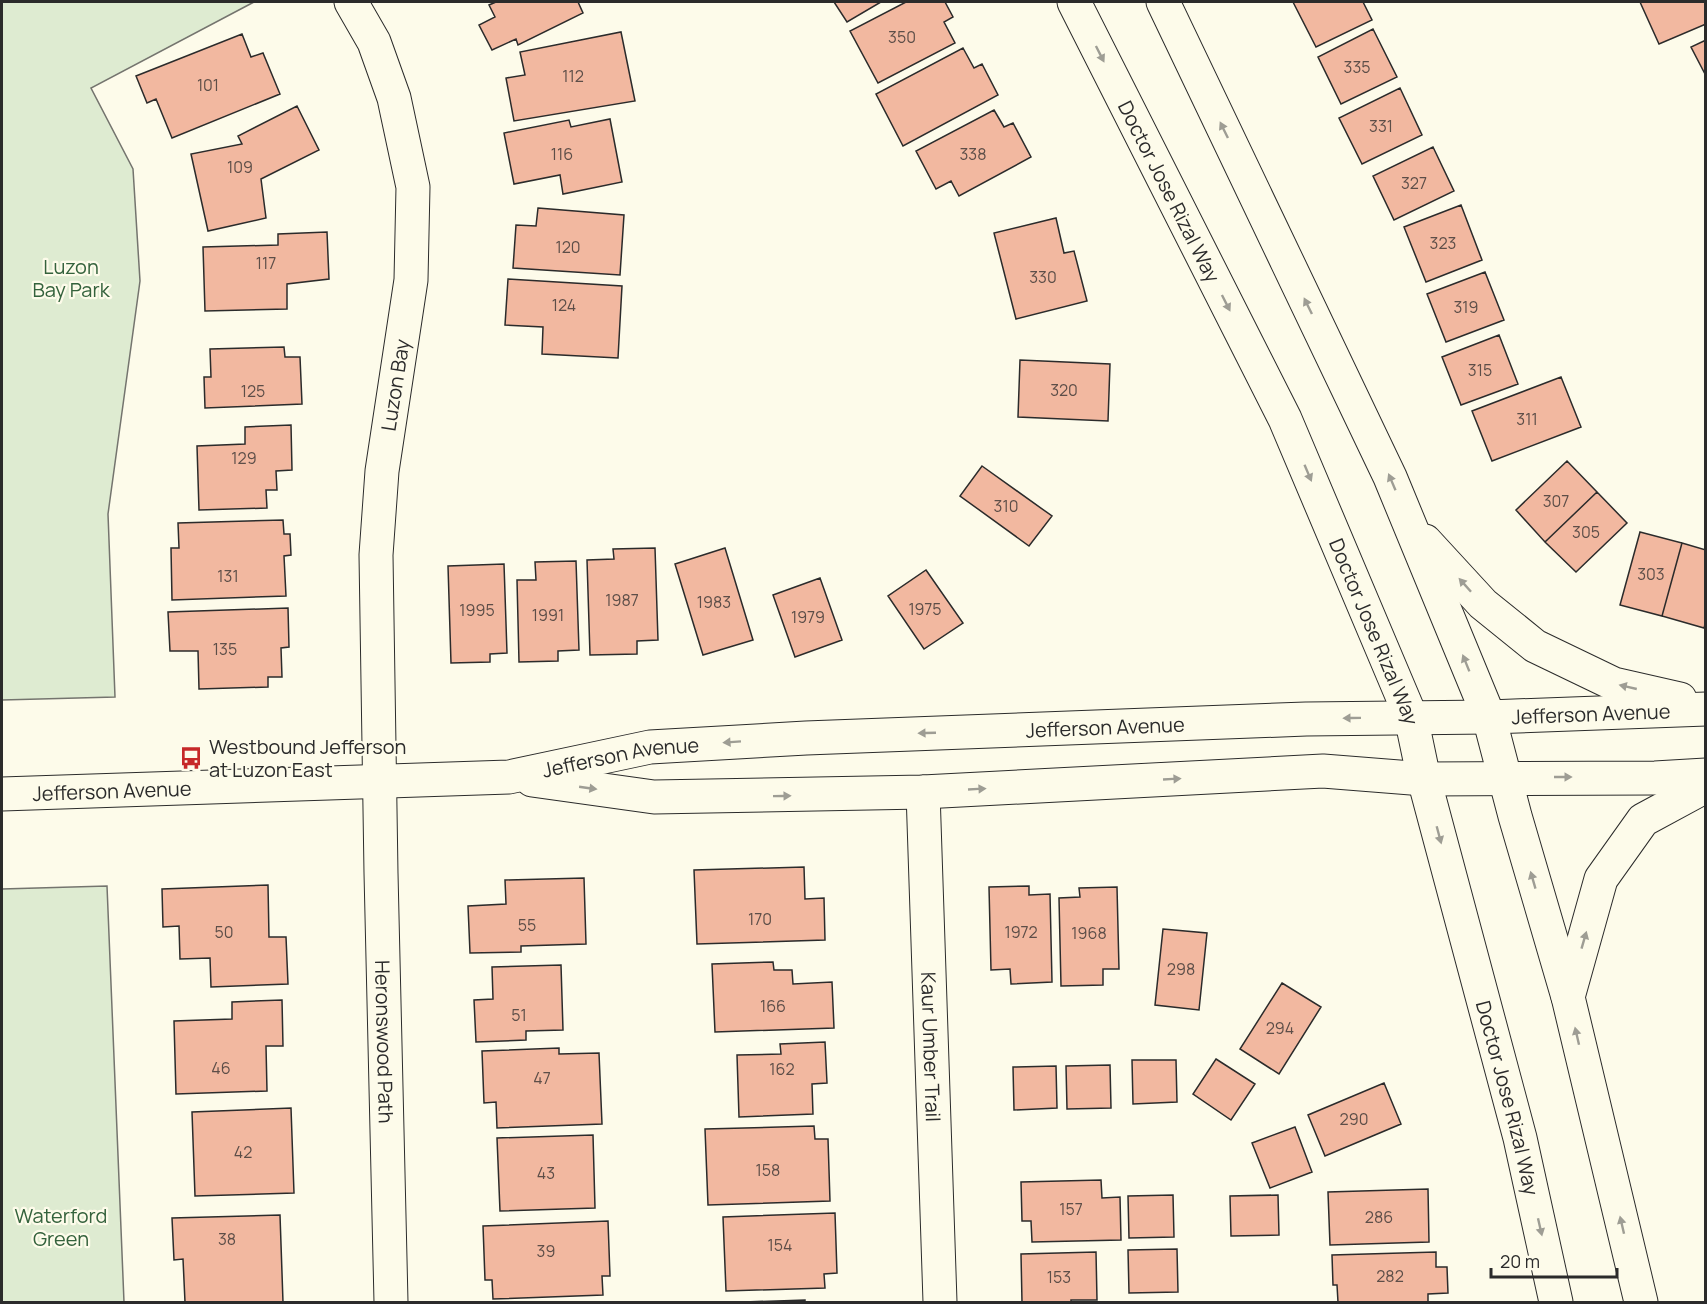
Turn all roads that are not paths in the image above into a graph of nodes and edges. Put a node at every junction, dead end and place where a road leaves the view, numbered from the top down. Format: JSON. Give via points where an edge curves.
{"nodes":[{"id":1,"x":351,"y":2,"type":"edge"},
{"id":2,"x":1074,"y":2,"type":"edge"},
{"id":3,"x":1163,"y":2,"type":"edge"},
{"id":4,"x":1409,"y":523,"type":"junction"},
{"id":5,"x":1706,"y":704,"type":"edge"},
{"id":6,"x":1706,"y":709,"type":"edge"},
{"id":7,"x":1411,"y":717,"type":"junction"},
{"id":8,"x":1489,"y":717,"type":"junction"},
{"id":9,"x":1706,"y":774,"type":"edge"},
{"id":10,"x":509,"y":777,"type":"junction"},
{"id":11,"x":1424,"y":779,"type":"junction"},
{"id":12,"x":1505,"y":779,"type":"junction"},
{"id":13,"x":381,"y":781,"type":"junction"},
{"id":14,"x":1706,"y":786,"type":"edge"},
{"id":15,"x":923,"y":792,"type":"junction"},
{"id":16,"x":2,"y":794,"type":"edge"},
{"id":17,"x":1568,"y":997,"type":"junction"},
{"id":18,"x":391,"y":1302,"type":"edge"},
{"id":19,"x":940,"y":1302,"type":"edge"},
{"id":20,"x":1556,"y":1302,"type":"edge"},
{"id":21,"x":1641,"y":1302,"type":"edge"}],
"edges":[{"from":1,"to":13,"type":"street","name":"Luzon Bay","via":[[374,42],[394,98],[413,188],[411,280],[382,471],[376,555]]},
{"from":2,"to":7,"type":"street","name":"Doctor Jose Rizal Way","one_way":true,"via":[[1285,419]]},
{"from":4,"to":3,"type":"street","one_way":true},
{"from":5,"to":4,"type":"street","one_way":true,"via":[[1614,684],[1534,646],[1483,604]]},
{"from":8,"to":4,"type":"street","one_way":true},
{"from":6,"to":8,"type":"street","name":"Jefferson Avenue"},
{"from":7,"to":8,"type":"street","name":"Jefferson Avenue"},
{"from":7,"to":10,"type":"street","name":"Jefferson Avenue","one_way":true,"via":[[650,747]]},
{"from":7,"to":11,"type":"street","name":"Doctor Jose Rizal Way"},
{"from":8,"to":12,"type":"street"},
{"from":12,"to":9,"type":"street","name":"Jefferson Avenue","one_way":true},
{"from":10,"to":13,"type":"street","name":"Jefferson Avenue"},
{"from":10,"to":15,"type":"street","name":"Jefferson Avenue","one_way":true,"via":[[654,797]]},
{"from":11,"to":12,"type":"street","name":"Jefferson Avenue"},
{"from":15,"to":11,"type":"street","name":"Jefferson Avenue","one_way":true,"via":[[1323,771]]},
{"from":11,"to":20,"type":"street","name":"Doctor Jose Rizal Way","one_way":true,"via":[[1520,1138]]},
{"from":17,"to":12,"type":"street","one_way":true},
{"from":13,"to":16,"type":"street","name":"Jefferson Avenue"},
{"from":13,"to":18,"type":"street","name":"Heronswood Path"},
{"from":17,"to":14,"type":"street","one_way":true,"via":[[1601,879],[1643,820]]},
{"from":15,"to":19,"type":"street","name":"Kaur Umber Trail"},
{"from":21,"to":17,"type":"street","one_way":true}]}
